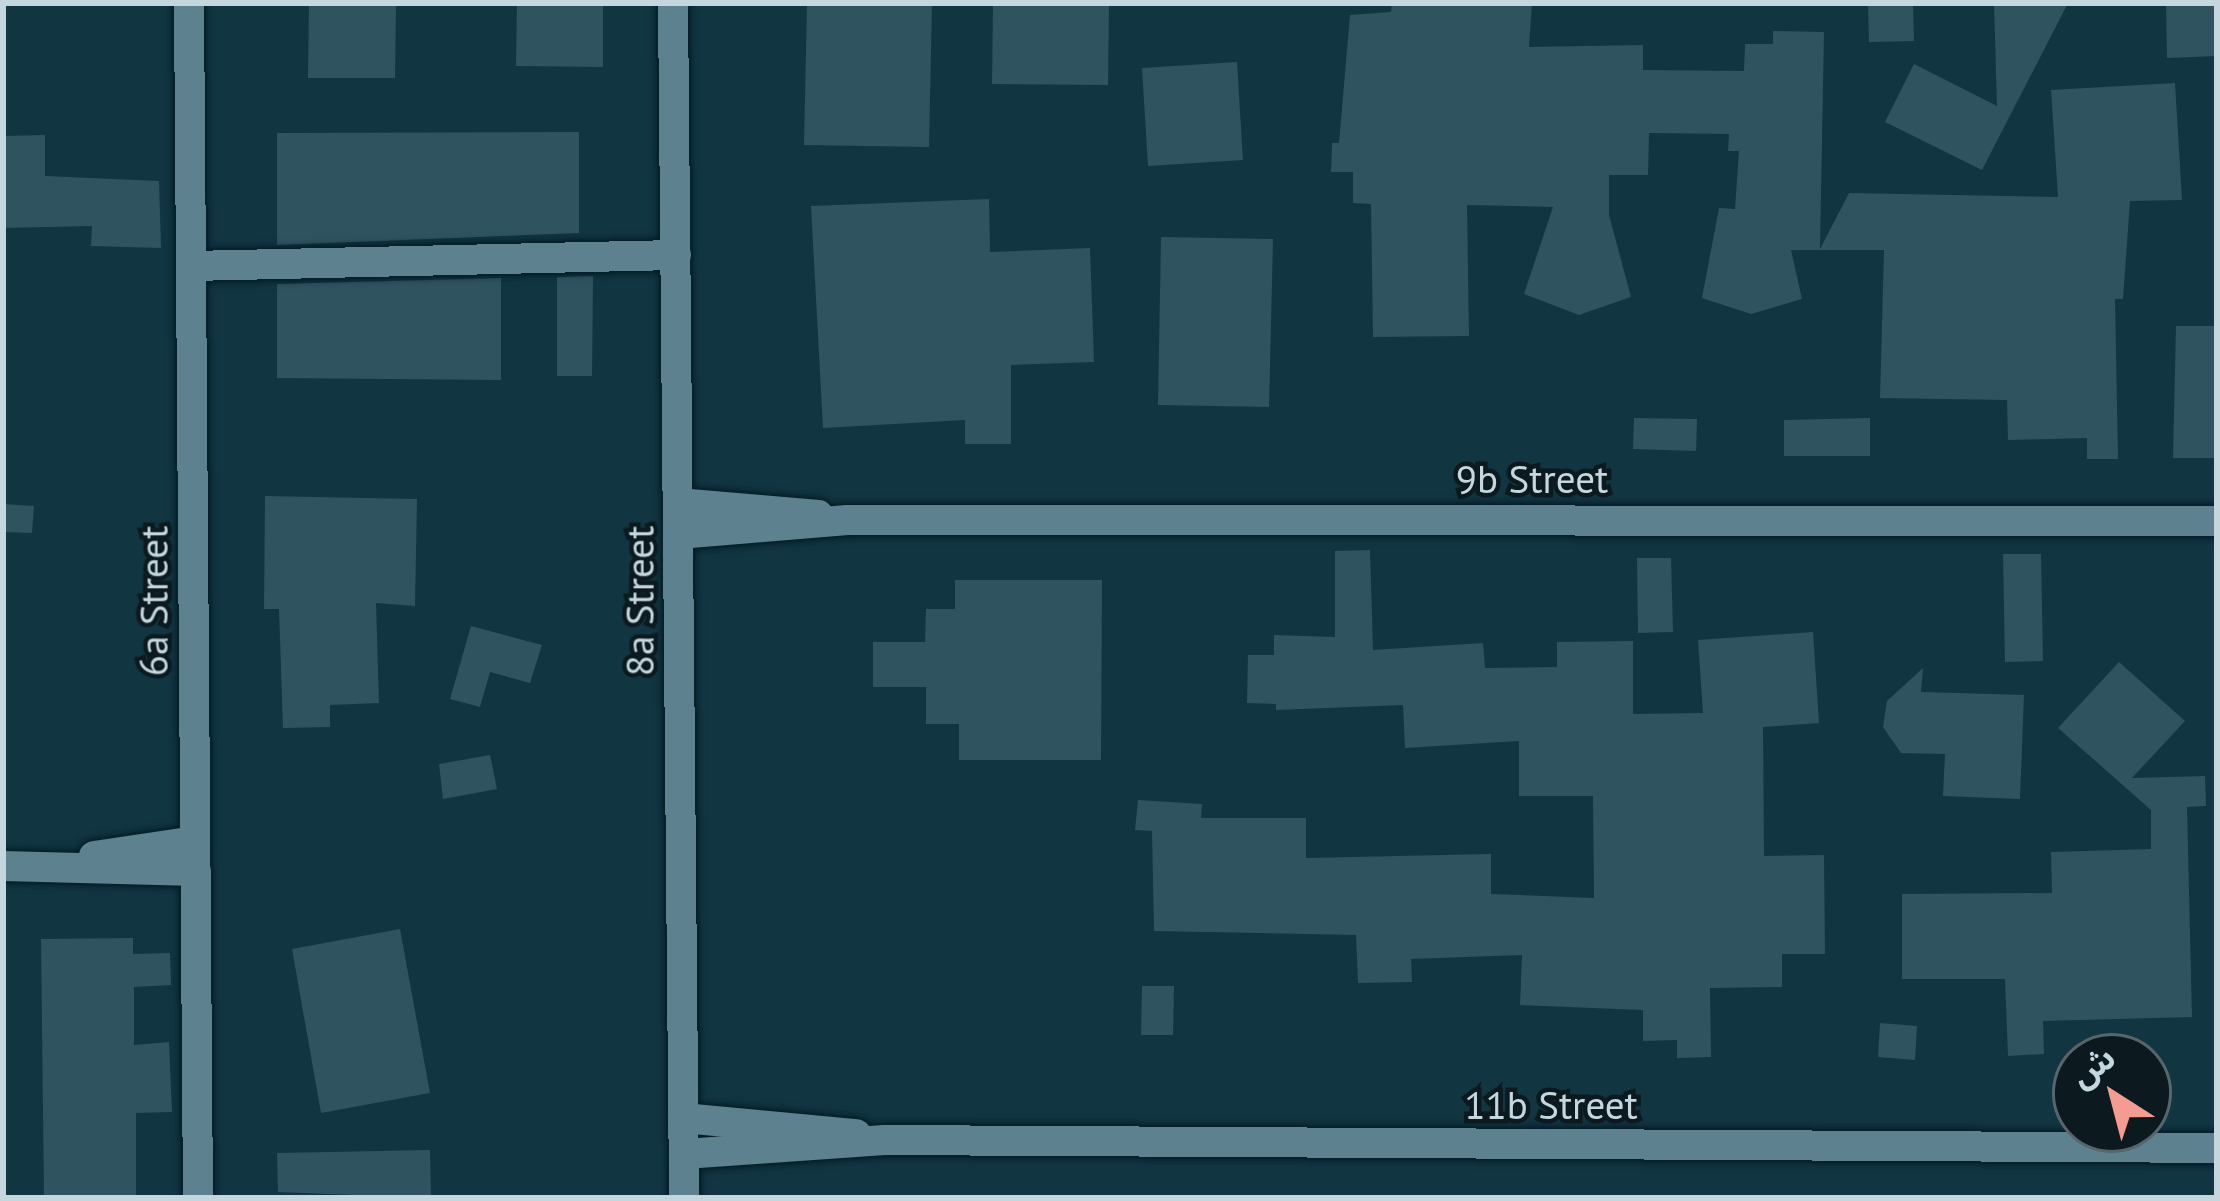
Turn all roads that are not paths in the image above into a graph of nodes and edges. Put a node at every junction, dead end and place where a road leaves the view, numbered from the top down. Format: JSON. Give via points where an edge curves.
{"nodes":[{"id":1,"x":188,"y":3,"type":"edge"},
{"id":2,"x":673,"y":3,"type":"edge"},
{"id":3,"x":676,"y":254,"type":"junction"},
{"id":4,"x":191,"y":266,"type":"junction"},
{"id":5,"x":678,"y":519,"type":"junction"},
{"id":6,"x":2217,"y":520,"type":"edge"},
{"id":7,"x":195,"y":856,"type":"junction"},
{"id":8,"x":3,"y":866,"type":"edge"},
{"id":9,"x":683,"y":1118,"type":"junction"},
{"id":10,"x":885,"y":1140,"type":"junction"},
{"id":11,"x":2217,"y":1148,"type":"edge"},
{"id":12,"x":684,"y":1154,"type":"junction"},
{"id":13,"x":198,"y":1198,"type":"edge"},
{"id":14,"x":684,"y":1198,"type":"edge"}],
"edges":[{"from":1,"to":4,"type":"street","name":"6a Street"},
{"from":2,"to":3,"type":"street","name":"8a Street"},
{"from":3,"to":4,"type":"street"},
{"from":3,"to":5,"type":"street","name":"8a Street"},
{"from":4,"to":7,"type":"street","name":"6a Street"},
{"from":5,"to":6,"type":"street","name":"9b Street"},
{"from":5,"to":9,"type":"street","name":"8a Street"},
{"from":7,"to":8,"type":"street"},
{"from":7,"to":13,"type":"street","name":"6a Street"},
{"from":9,"to":10,"type":"street","name":"11b Street"},
{"from":9,"to":12,"type":"street","name":"8a Street"},
{"from":10,"to":11,"type":"street","name":"11b Street"},
{"from":10,"to":12,"type":"street","name":"11b Street"},
{"from":12,"to":14,"type":"street","name":"8a Street"}]}
